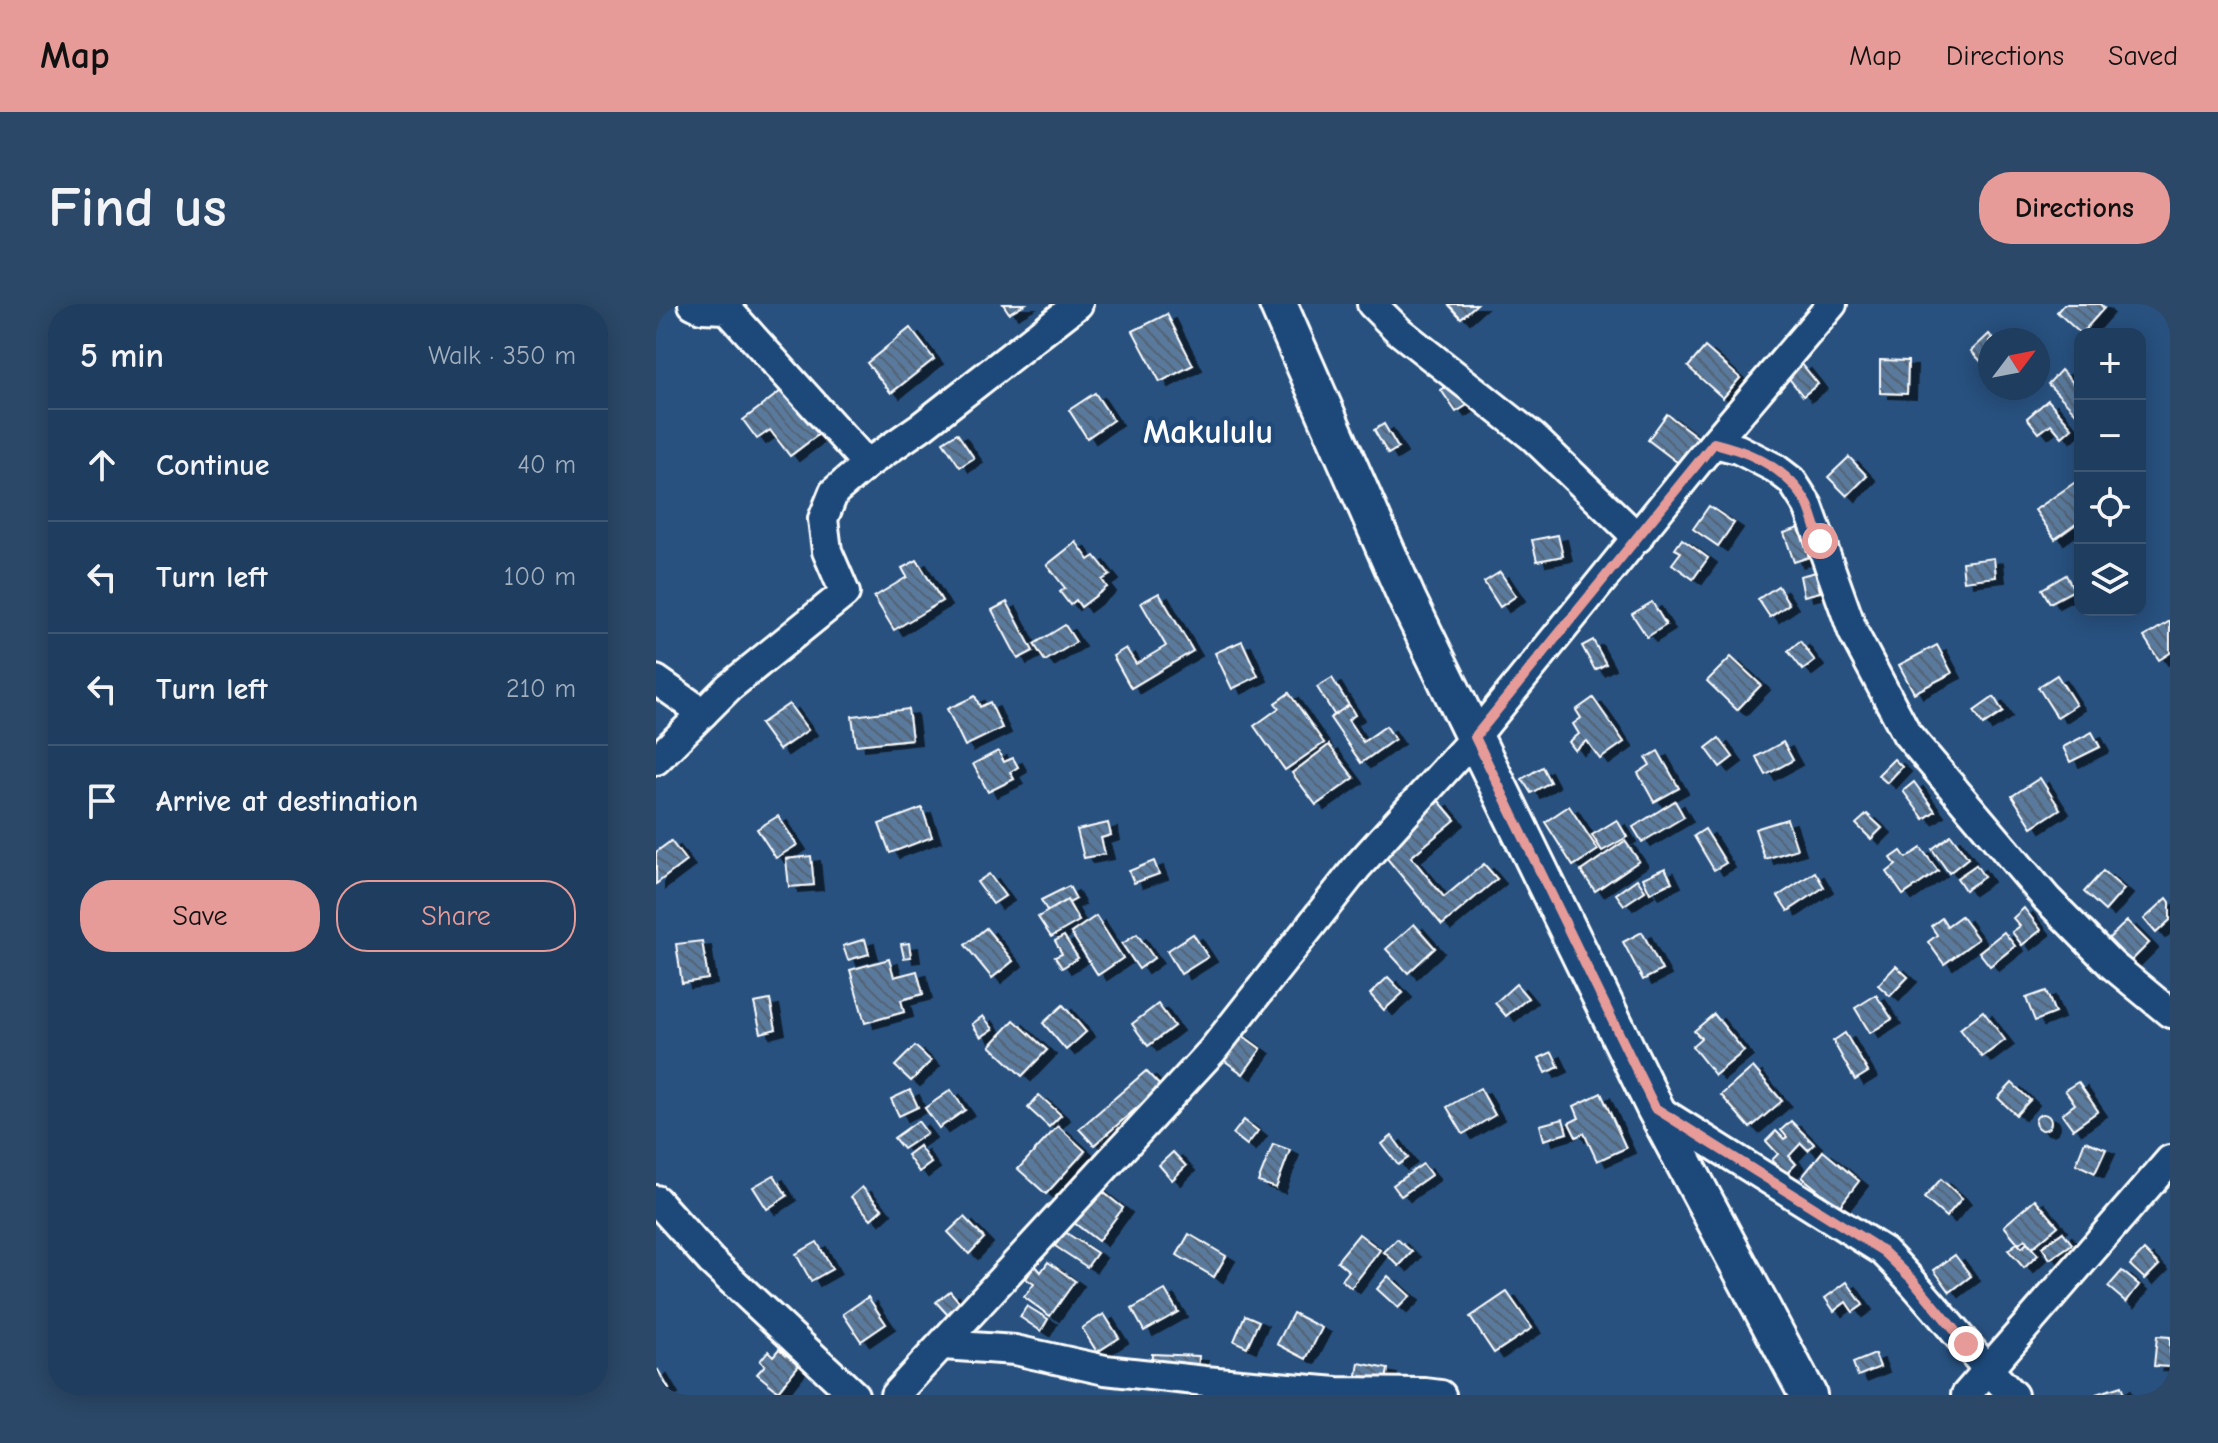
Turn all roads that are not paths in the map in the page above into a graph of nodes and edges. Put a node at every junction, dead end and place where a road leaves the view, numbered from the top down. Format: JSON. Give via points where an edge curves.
{"nodes":[{"id":1,"x":693,"y":304,"type":"edge"},
{"id":2,"x":1078,"y":304,"type":"edge"},
{"id":3,"x":1278,"y":304,"type":"edge"},
{"id":4,"x":1372,"y":304,"type":"edge"},
{"id":5,"x":1832,"y":304,"type":"edge"},
{"id":6,"x":1714,"y":443,"type":"junction"},
{"id":7,"x":867,"y":464,"type":"junction"},
{"id":8,"x":1638,"y":538,"type":"junction"},
{"id":9,"x":656,"y":680,"type":"edge"},
{"id":10,"x":703,"y":713,"type":"junction"},
{"id":11,"x":1475,"y":737,"type":"junction"},
{"id":12,"x":656,"y":760,"type":"edge"},
{"id":13,"x":2170,"y":1013,"type":"edge"},
{"id":14,"x":1655,"y":1108,"type":"junction"},
{"id":15,"x":2165,"y":1175,"type":"edge"},
{"id":16,"x":656,"y":1200,"type":"edge"},
{"id":17,"x":943,"y":1345,"type":"junction"},
{"id":18,"x":1987,"y":1370,"type":"junction"},
{"id":19,"x":854,"y":1395,"type":"edge"},
{"id":20,"x":895,"y":1395,"type":"edge"},
{"id":21,"x":1441,"y":1395,"type":"edge"},
{"id":22,"x":1808,"y":1395,"type":"edge"},
{"id":23,"x":1966,"y":1395,"type":"edge"},
{"id":24,"x":2013,"y":1395,"type":"edge"}],
"edges":[{"from":1,"to":7,"type":"street","via":[[727,309]]},
{"from":2,"to":7,"type":"street"},
{"from":3,"to":11,"type":"street","via":[[1408,601]]},
{"from":4,"to":8,"type":"street","via":[[1533,437]]},
{"from":5,"to":6,"type":"street"},
{"from":6,"to":8,"type":"street"},
{"from":6,"to":13,"type":"street","via":[[1738,449],[1792,481],[1808,506],[1853,632],[1907,734],[2047,899],[2112,965]]},
{"from":7,"to":10,"type":"street","via":[[834,492],[823,519],[827,551],[845,593]]},
{"from":8,"to":11,"type":"street"},
{"from":9,"to":10,"type":"street"},
{"from":10,"to":12,"type":"street"},
{"from":11,"to":14,"type":"street"},
{"from":11,"to":17,"type":"street","via":[[1357,867],[1212,1051]]},
{"from":14,"to":18,"type":"street","via":[[1883,1251]]},
{"from":14,"to":22,"type":"street"},
{"from":15,"to":18,"type":"street"},
{"from":16,"to":19,"type":"street","via":[[711,1261]]},
{"from":17,"to":20,"type":"street"},
{"from":17,"to":21,"type":"street","via":[[1015,1350],[1105,1370],[1205,1381]]},
{"from":18,"to":23,"type":"street"},
{"from":18,"to":24,"type":"street"}]}
